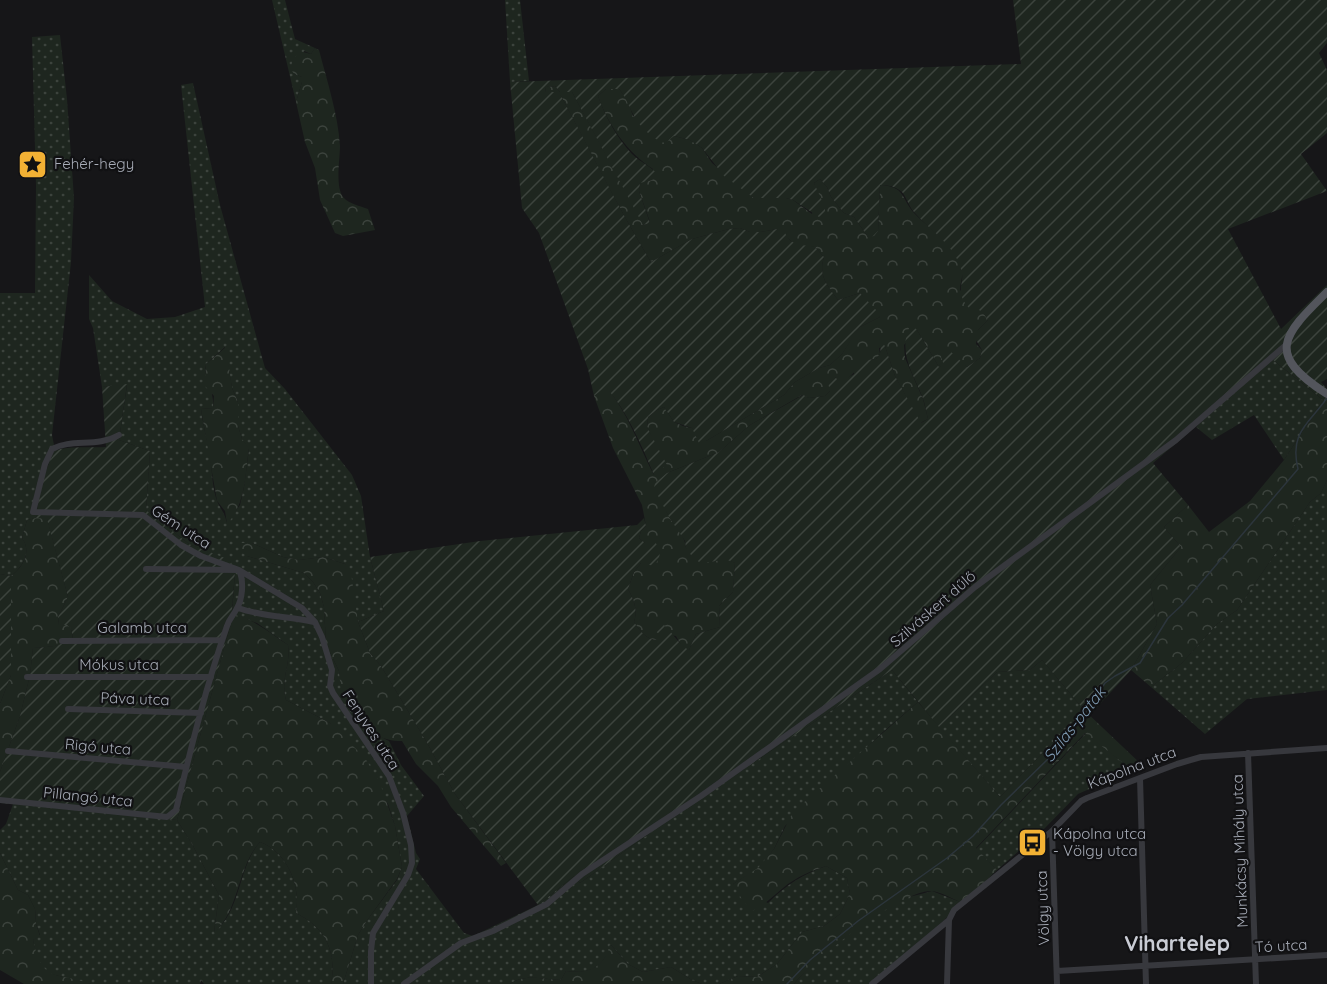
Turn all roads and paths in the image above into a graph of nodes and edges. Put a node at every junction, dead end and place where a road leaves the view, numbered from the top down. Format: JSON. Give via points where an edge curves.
{"nodes":[{"id":1,"x":1327,"y":292,"type":"edge"},
{"id":2,"x":1287,"y":344,"type":"junction"},
{"id":3,"x":1326,"y":393,"type":"edge"},
{"id":4,"x":118,"y":435,"type":"dead end"},
{"id":5,"x":146,"y":569,"type":"dead end"},
{"id":6,"x":238,"y":570,"type":"junction"},
{"id":7,"x":238,"y":608,"type":"junction"},
{"id":8,"x":315,"y":622,"type":"junction"},
{"id":9,"x":222,"y":640,"type":"junction"},
{"id":10,"x":62,"y":641,"type":"dead end"},
{"id":11,"x":27,"y":677,"type":"dead end"},
{"id":12,"x":211,"y":677,"type":"junction"},
{"id":13,"x":68,"y":709,"type":"dead end"},
{"id":14,"x":201,"y":713,"type":"junction"},
{"id":15,"x":1327,"y":748,"type":"edge"},
{"id":16,"x":8,"y":752,"type":"dead end"},
{"id":17,"x":1248,"y":753,"type":"junction"},
{"id":18,"x":186,"y":766,"type":"junction"},
{"id":19,"x":1140,"y":778,"type":"junction"},
{"id":20,"x":0,"y":800,"type":"edge"},
{"id":21,"x":1052,"y":831,"type":"junction"},
{"id":22,"x":949,"y":920,"type":"junction"},
{"id":23,"x":1327,"y":955,"type":"edge"},
{"id":24,"x":1256,"y":960,"type":"junction"},
{"id":25,"x":1146,"y":966,"type":"junction"},
{"id":26,"x":1057,"y":971,"type":"junction"},
{"id":27,"x":370,"y":984,"type":"edge"},
{"id":28,"x":404,"y":984,"type":"edge"},
{"id":29,"x":872,"y":984,"type":"edge"},
{"id":30,"x":947,"y":984,"type":"edge"},
{"id":31,"x":1057,"y":984,"type":"edge"},
{"id":32,"x":1146,"y":984,"type":"edge"},
{"id":33,"x":1256,"y":984,"type":"edge"}],
"edges":[{"from":1,"to":2,"type":"main road","via":[[1296,324]]},
{"from":2,"to":3,"type":"main road","via":[[1293,368]]},
{"from":2,"to":28,"type":"street","name":"Szilváskert dűlő","via":[[1176,440],[975,587],[880,669],[582,874],[547,904],[461,943]]},
{"from":4,"to":6,"type":"street","name":"Gém utca","via":[[111,440],[52,449],[33,512],[143,515],[191,551]]},
{"from":5,"to":6,"type":"street"},
{"from":6,"to":7,"type":"street","via":[[242,595]]},
{"from":6,"to":8,"type":"street","name":"Fenyves utca","via":[[302,608]]},
{"from":7,"to":8,"type":"street"},
{"from":7,"to":9,"type":"street","via":[[228,620]]},
{"from":8,"to":27,"type":"street","name":"Fenyves utca","via":[[332,670],[333,693],[388,776],[410,836],[412,863],[408,875],[373,933]]},
{"from":9,"to":10,"type":"street","name":"Galamb utca"},
{"from":9,"to":12,"type":"street"},
{"from":11,"to":12,"type":"street","name":"Mókus utca"},
{"from":12,"to":14,"type":"street"},
{"from":13,"to":14,"type":"street","name":"Páva utca"},
{"from":14,"to":18,"type":"street"},
{"from":15,"to":17,"type":"street","name":"Kápolna utca"},
{"from":16,"to":18,"type":"street","name":"Rigó utca"},
{"from":17,"to":19,"type":"street","name":"Kápolna utca","via":[[1188,760]]},
{"from":17,"to":24,"type":"street","name":"Munkácsy Mihály utca"},
{"from":18,"to":20,"type":"street","name":"Pillangó utca","via":[[176,810],[167,817]]},
{"from":19,"to":21,"type":"street","name":"Kápolna utca","via":[[1082,801]]},
{"from":19,"to":25,"type":"street"},
{"from":21,"to":22,"type":"street","name":"Kápolna utca","via":[[954,910]]},
{"from":21,"to":26,"type":"street","name":"Völgy utca"},
{"from":22,"to":29,"type":"street","name":"Kápolna utca"},
{"from":22,"to":30,"type":"street"},
{"from":23,"to":24,"type":"street","name":"Tó utca"},
{"from":24,"to":25,"type":"street","name":"Tó utca"},
{"from":24,"to":33,"type":"street","name":"Munkácsy Mihály utca"},
{"from":25,"to":26,"type":"street","name":"Tó utca"},
{"from":25,"to":32,"type":"street"},
{"from":26,"to":31,"type":"street","name":"Völgy utca"}]}
